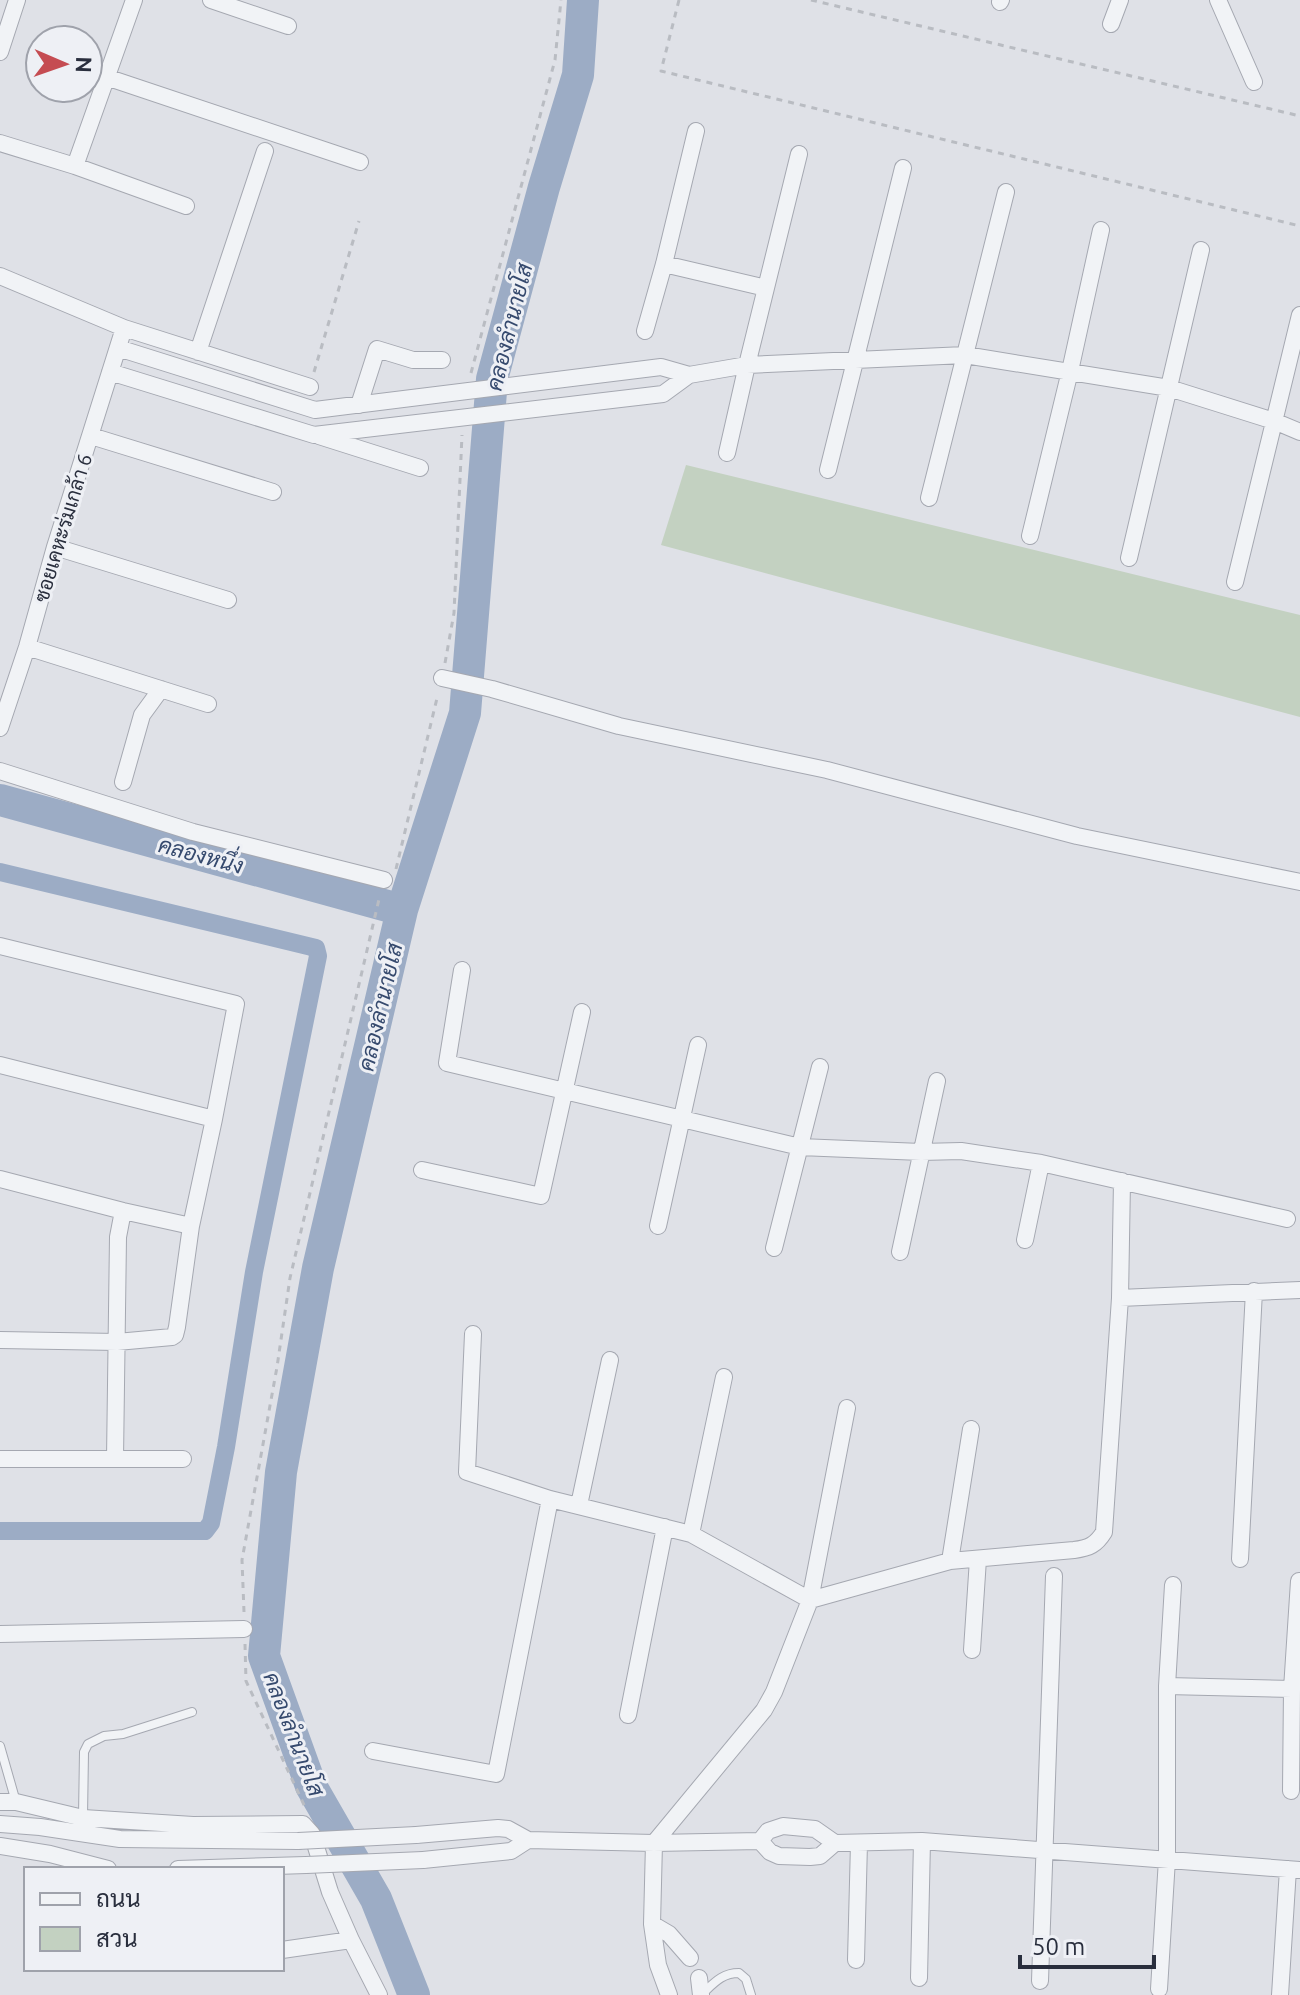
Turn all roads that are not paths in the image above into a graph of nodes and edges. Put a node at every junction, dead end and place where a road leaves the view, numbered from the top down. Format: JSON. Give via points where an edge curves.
{"nodes":[{"id":1,"x":17,"y":0,"type":"edge"},
{"id":2,"x":134,"y":0,"type":"edge"},
{"id":3,"x":211,"y":0,"type":"edge"},
{"id":4,"x":1120,"y":0,"type":"edge"},
{"id":5,"x":1218,"y":0,"type":"edge"},
{"id":6,"x":1111,"y":24,"type":"dead end"},
{"id":7,"x":288,"y":26,"type":"dead end"},
{"id":8,"x":0,"y":52,"type":"edge"},
{"id":9,"x":106,"y":77,"type":"junction"},
{"id":10,"x":1254,"y":82,"type":"dead end"},
{"id":11,"x":696,"y":131,"type":"dead end"},
{"id":12,"x":0,"y":143,"type":"edge"},
{"id":13,"x":265,"y":151,"type":"dead end"},
{"id":14,"x":799,"y":154,"type":"dead end"},
{"id":15,"x":360,"y":162,"type":"dead end"},
{"id":16,"x":75,"y":166,"type":"junction"},
{"id":17,"x":903,"y":168,"type":"dead end"},
{"id":18,"x":1006,"y":192,"type":"dead end"},
{"id":19,"x":186,"y":206,"type":"dead end"},
{"id":20,"x":1101,"y":230,"type":"dead end"},
{"id":21,"x":1201,"y":250,"type":"dead end"},
{"id":22,"x":664,"y":264,"type":"junction"},
{"id":23,"x":0,"y":276,"type":"edge"},
{"id":24,"x":766,"y":288,"type":"junction"},
{"id":25,"x":1300,"y":315,"type":"edge"},
{"id":26,"x":124,"y":328,"type":"junction"},
{"id":27,"x":645,"y":331,"type":"dead end"},
{"id":28,"x":118,"y":348,"type":"junction"},
{"id":29,"x":198,"y":352,"type":"junction"},
{"id":30,"x":965,"y":355,"type":"junction"},
{"id":31,"x":856,"y":358,"type":"junction"},
{"id":32,"x":442,"y":360,"type":"dead end"},
{"id":33,"x":747,"y":365,"type":"junction"},
{"id":34,"x":1070,"y":371,"type":"junction"},
{"id":35,"x":110,"y":372,"type":"junction"},
{"id":36,"x":689,"y":375,"type":"junction"},
{"id":37,"x":310,"y":387,"type":"road end"},
{"id":38,"x":1169,"y":388,"type":"junction"},
{"id":39,"x":359,"y":405,"type":"junction"},
{"id":40,"x":337,"y":408,"type":"junction"},
{"id":41,"x":1274,"y":421,"type":"junction"},
{"id":42,"x":341,"y":431,"type":"junction"},
{"id":43,"x":1300,"y":432,"type":"edge"},
{"id":44,"x":314,"y":435,"type":"junction"},
{"id":45,"x":91,"y":436,"type":"junction"},
{"id":46,"x":727,"y":453,"type":"dead end"},
{"id":47,"x":420,"y":468,"type":"dead end"},
{"id":48,"x":828,"y":470,"type":"dead end"},
{"id":49,"x":273,"y":492,"type":"dead end"},
{"id":50,"x":929,"y":498,"type":"dead end"},
{"id":51,"x":1030,"y":536,"type":"dead end"},
{"id":52,"x":55,"y":547,"type":"junction"},
{"id":53,"x":1129,"y":558,"type":"dead end"},
{"id":54,"x":1235,"y":582,"type":"dead end"},
{"id":55,"x":228,"y":600,"type":"dead end"},
{"id":56,"x":27,"y":647,"type":"junction"},
{"id":57,"x":442,"y":678,"type":"road end"},
{"id":58,"x":7,"y":683,"type":"edge"},
{"id":59,"x":161,"y":689,"type":"junction"},
{"id":60,"x":208,"y":704,"type":"dead end"},
{"id":61,"x":0,"y":728,"type":"edge"},
{"id":62,"x":0,"y":771,"type":"edge"},
{"id":63,"x":123,"y":782,"type":"dead end"},
{"id":64,"x":384,"y":880,"type":"road end"},
{"id":65,"x":1300,"y":882,"type":"edge"},
{"id":66,"x":0,"y":946,"type":"edge"},
{"id":67,"x":462,"y":970,"type":"dead end"},
{"id":68,"x":582,"y":1012,"type":"dead end"},
{"id":69,"x":698,"y":1045,"type":"dead end"},
{"id":70,"x":0,"y":1065,"type":"edge"},
{"id":71,"x":820,"y":1067,"type":"dead end"},
{"id":72,"x":937,"y":1081,"type":"dead end"},
{"id":73,"x":566,"y":1092,"type":"junction"},
{"id":74,"x":214,"y":1119,"type":"junction"},
{"id":75,"x":681,"y":1119,"type":"junction"},
{"id":76,"x":800,"y":1147,"type":"junction"},
{"id":77,"x":921,"y":1152,"type":"junction"},
{"id":78,"x":1041,"y":1163,"type":"junction"},
{"id":79,"x":422,"y":1170,"type":"dead end"},
{"id":80,"x":0,"y":1179,"type":"edge"},
{"id":81,"x":1122,"y":1181,"type":"junction"},
{"id":82,"x":123,"y":1211,"type":"junction"},
{"id":83,"x":1287,"y":1219,"type":"dead end"},
{"id":84,"x":191,"y":1226,"type":"junction"},
{"id":85,"x":658,"y":1226,"type":"dead end"},
{"id":86,"x":1025,"y":1240,"type":"dead end"},
{"id":87,"x":774,"y":1248,"type":"dead end"},
{"id":88,"x":900,"y":1252,"type":"dead end"},
{"id":89,"x":1300,"y":1290,"type":"edge"},
{"id":90,"x":1254,"y":1291,"type":"junction"},
{"id":91,"x":1120,"y":1298,"type":"junction"},
{"id":92,"x":473,"y":1334,"type":"dead end"},
{"id":93,"x":0,"y":1340,"type":"edge"},
{"id":94,"x":117,"y":1342,"type":"junction"},
{"id":95,"x":610,"y":1360,"type":"dead end"},
{"id":96,"x":724,"y":1377,"type":"dead end"},
{"id":97,"x":847,"y":1408,"type":"dead end"},
{"id":98,"x":971,"y":1429,"type":"dead end"},
{"id":99,"x":0,"y":1459,"type":"edge"},
{"id":100,"x":115,"y":1459,"type":"junction"},
{"id":101,"x":183,"y":1459,"type":"dead end"},
{"id":102,"x":550,"y":1499,"type":"junction"},
{"id":103,"x":579,"y":1505,"type":"junction"},
{"id":104,"x":665,"y":1527,"type":"junction"},
{"id":105,"x":691,"y":1534,"type":"junction"},
{"id":106,"x":978,"y":1559,"type":"junction"},
{"id":107,"x":1240,"y":1559,"type":"dead end"},
{"id":108,"x":950,"y":1561,"type":"junction"},
{"id":109,"x":1054,"y":1576,"type":"dead end"},
{"id":110,"x":1299,"y":1581,"type":"edge"},
{"id":111,"x":1173,"y":1585,"type":"dead end"},
{"id":112,"x":810,"y":1600,"type":"junction"},
{"id":113,"x":244,"y":1629,"type":"road end"},
{"id":114,"x":0,"y":1634,"type":"edge"},
{"id":115,"x":972,"y":1650,"type":"dead end"},
{"id":116,"x":1167,"y":1686,"type":"junction"},
{"id":117,"x":1292,"y":1689,"type":"junction"},
{"id":118,"x":192,"y":1712,"type":"dead end"},
{"id":119,"x":628,"y":1715,"type":"dead end"},
{"id":120,"x":0,"y":1746,"type":"edge"},
{"id":121,"x":373,"y":1751,"type":"dead end"},
{"id":122,"x":1291,"y":1791,"type":"dead end"},
{"id":123,"x":8,"y":1802,"type":"edge"},
{"id":124,"x":83,"y":1818,"type":"junction"},
{"id":125,"x":0,"y":1824,"type":"edge"},
{"id":126,"x":528,"y":1840,"type":"junction"},
{"id":127,"x":760,"y":1841,"type":"junction"},
{"id":128,"x":922,"y":1841,"type":"junction"},
{"id":129,"x":654,"y":1843,"type":"junction"},
{"id":130,"x":835,"y":1843,"type":"junction"},
{"id":131,"x":859,"y":1843,"type":"junction"},
{"id":132,"x":0,"y":1846,"type":"edge"},
{"id":133,"x":1044,"y":1849,"type":"junction"},
{"id":134,"x":1167,"y":1859,"type":"junction"},
{"id":135,"x":100,"y":1867,"type":"edge"},
{"id":136,"x":242,"y":1867,"type":"edge"},
{"id":137,"x":1294,"y":1869,"type":"edge"},
{"id":138,"x":652,"y":1924,"type":"junction"},
{"id":139,"x":351,"y":1940,"type":"junction"},
{"id":140,"x":284,"y":1950,"type":"edge"},
{"id":141,"x":690,"y":1958,"type":"dead end"},
{"id":142,"x":856,"y":1960,"type":"dead end"},
{"id":143,"x":699,"y":1978,"type":"dead end"},
{"id":144,"x":919,"y":1978,"type":"dead end"},
{"id":145,"x":1040,"y":1981,"type":"dead end"},
{"id":146,"x":1159,"y":1989,"type":"dead end"},
{"id":147,"x":379,"y":1995,"type":"edge"},
{"id":148,"x":669,"y":1995,"type":"edge"},
{"id":149,"x":702,"y":1995,"type":"edge"},
{"id":150,"x":751,"y":1995,"type":"edge"},
{"id":151,"x":1280,"y":1995,"type":"edge"}],
"edges":[{"from":1,"to":8,"type":"street"},
{"from":2,"to":9,"type":"street"},
{"from":3,"to":7,"type":"street"},
{"from":4,"to":6,"type":"street"},
{"from":5,"to":10,"type":"street"},
{"from":9,"to":15,"type":"street"},
{"from":9,"to":16,"type":"street"},
{"from":11,"to":22,"type":"street"},
{"from":12,"to":16,"type":"street"},
{"from":13,"to":29,"type":"street"},
{"from":14,"to":24,"type":"street"},
{"from":16,"to":19,"type":"street"},
{"from":17,"to":31,"type":"street"},
{"from":18,"to":30,"type":"street"},
{"from":20,"to":34,"type":"street"},
{"from":21,"to":38,"type":"street"},
{"from":22,"to":24,"type":"street"},
{"from":22,"to":27,"type":"street"},
{"from":23,"to":26,"type":"street"},
{"from":24,"to":33,"type":"street"},
{"from":25,"to":41,"type":"street"},
{"from":26,"to":28,"type":"street","name":"ซอยเคหะร่มเกล้า 6"},
{"from":26,"to":29,"type":"street"},
{"from":28,"to":35,"type":"street","name":"ซอยเคหะร่มเกล้า 6"},
{"from":28,"to":40,"type":"street","via":[[315,410]]},
{"from":29,"to":37,"type":"street"},
{"from":30,"to":31,"type":"street"},
{"from":30,"to":34,"type":"street"},
{"from":30,"to":50,"type":"street"},
{"from":31,"to":33,"type":"street"},
{"from":31,"to":48,"type":"street"},
{"from":32,"to":39,"type":"street","via":[[413,360],[377,349]]},
{"from":33,"to":36,"type":"street"},
{"from":33,"to":46,"type":"street"},
{"from":34,"to":38,"type":"street"},
{"from":34,"to":51,"type":"street"},
{"from":35,"to":44,"type":"street"},
{"from":35,"to":45,"type":"street","name":"ซอยเคหะร่มเกล้า 6"},
{"from":36,"to":39,"type":"street","via":[[661,367]]},
{"from":36,"to":42,"type":"street","via":[[663,394]]},
{"from":38,"to":41,"type":"street"},
{"from":38,"to":53,"type":"street"},
{"from":39,"to":40,"type":"street"},
{"from":40,"to":42,"type":"street"},
{"from":41,"to":43,"type":"street"},
{"from":41,"to":54,"type":"street"},
{"from":42,"to":44,"type":"street"},
{"from":44,"to":47,"type":"street"},
{"from":45,"to":49,"type":"street"},
{"from":45,"to":52,"type":"street","name":"ซอยเคหะร่มเกล้า 6"},
{"from":52,"to":55,"type":"street"},
{"from":52,"to":56,"type":"street","name":"ซอยเคหะร่มเกล้า 6"},
{"from":56,"to":58,"type":"street","name":"ซอยเคหะร่มเกล้า 6"},
{"from":56,"to":59,"type":"street"},
{"from":57,"to":65,"type":"street","via":[[1077,836]]},
{"from":58,"to":61,"type":"street","name":"ซอยเคหะร่มเกล้า 6"},
{"from":59,"to":60,"type":"street"},
{"from":59,"to":63,"type":"street","via":[[142,715]]},
{"from":62,"to":64,"type":"street","via":[[193,832]]},
{"from":66,"to":74,"type":"street","via":[[236,1004]]},
{"from":67,"to":73,"type":"street","via":[[447,1063]]},
{"from":68,"to":73,"type":"street"},
{"from":69,"to":75,"type":"street"},
{"from":70,"to":74,"type":"street"},
{"from":71,"to":76,"type":"street"},
{"from":72,"to":77,"type":"street"},
{"from":73,"to":75,"type":"street"},
{"from":73,"to":79,"type":"street","via":[[541,1196]]},
{"from":74,"to":84,"type":"street"},
{"from":75,"to":76,"type":"street"},
{"from":75,"to":85,"type":"street"},
{"from":76,"to":77,"type":"street"},
{"from":76,"to":87,"type":"street"},
{"from":77,"to":78,"type":"street","via":[[961,1151]]},
{"from":77,"to":88,"type":"street"},
{"from":78,"to":81,"type":"street"},
{"from":78,"to":86,"type":"street"},
{"from":80,"to":82,"type":"street"},
{"from":81,"to":83,"type":"street"},
{"from":81,"to":91,"type":"street"},
{"from":82,"to":84,"type":"street"},
{"from":82,"to":94,"type":"street"},
{"from":84,"to":94,"type":"street","via":[[175,1335]]},
{"from":89,"to":90,"type":"street"},
{"from":90,"to":91,"type":"street"},
{"from":90,"to":107,"type":"street"},
{"from":91,"to":106,"type":"street","via":[[1104,1532],[1088,1548]]},
{"from":92,"to":102,"type":"street","via":[[467,1472]]},
{"from":93,"to":94,"type":"street"},
{"from":94,"to":100,"type":"street"},
{"from":95,"to":103,"type":"street"},
{"from":96,"to":105,"type":"street"},
{"from":97,"to":112,"type":"street"},
{"from":98,"to":108,"type":"street"},
{"from":99,"to":100,"type":"street"},
{"from":100,"to":101,"type":"street"},
{"from":102,"to":103,"type":"street"},
{"from":102,"to":121,"type":"street","via":[[496,1774]]},
{"from":103,"to":104,"type":"street"},
{"from":104,"to":105,"type":"street"},
{"from":104,"to":119,"type":"street"},
{"from":105,"to":112,"type":"street"},
{"from":106,"to":108,"type":"street"},
{"from":106,"to":115,"type":"street"},
{"from":108,"to":112,"type":"street"},
{"from":109,"to":133,"type":"street"},
{"from":110,"to":117,"type":"street"},
{"from":111,"to":116,"type":"street"},
{"from":112,"to":129,"type":"street","via":[[764,1710]]},
{"from":113,"to":114,"type":"street"},
{"from":116,"to":117,"type":"street"},
{"from":116,"to":134,"type":"street"},
{"from":117,"to":122,"type":"street"},
{"from":118,"to":124,"type":"lane","via":[[88,1744]]},
{"from":120,"to":123,"type":"lane"},
{"from":123,"to":124,"type":"street"},
{"from":124,"to":139,"type":"street","via":[[303,1824],[312,1834]]},
{"from":125,"to":126,"type":"street","bridge":true,"via":[[120,1839],[298,1841],[508,1829]]},
{"from":126,"to":129,"type":"street"},
{"from":126,"to":136,"type":"street","bridge":true,"via":[[511,1851],[423,1860]]},
{"from":127,"to":129,"type":"street"},
{"from":127,"to":130,"type":"street","via":[[768,1831],[783,1826],[815,1829]]},
{"from":127,"to":130,"type":"street","via":[[779,1856],[810,1857],[820,1856]]},
{"from":128,"to":131,"type":"street"},
{"from":128,"to":133,"type":"street"},
{"from":128,"to":144,"type":"street"},
{"from":129,"to":138,"type":"street"},
{"from":130,"to":131,"type":"street"},
{"from":131,"to":142,"type":"street"},
{"from":132,"to":135,"type":"street"},
{"from":133,"to":134,"type":"street"},
{"from":133,"to":145,"type":"street"},
{"from":134,"to":137,"type":"street"},
{"from":134,"to":146,"type":"street"},
{"from":137,"to":151,"type":"street"},
{"from":138,"to":141,"type":"street"},
{"from":138,"to":148,"type":"street"},
{"from":139,"to":140,"type":"street"},
{"from":139,"to":147,"type":"street"},
{"from":143,"to":149,"type":"street"},
{"from":149,"to":150,"type":"lane","via":[[730,1973],[746,1979]]}]}
